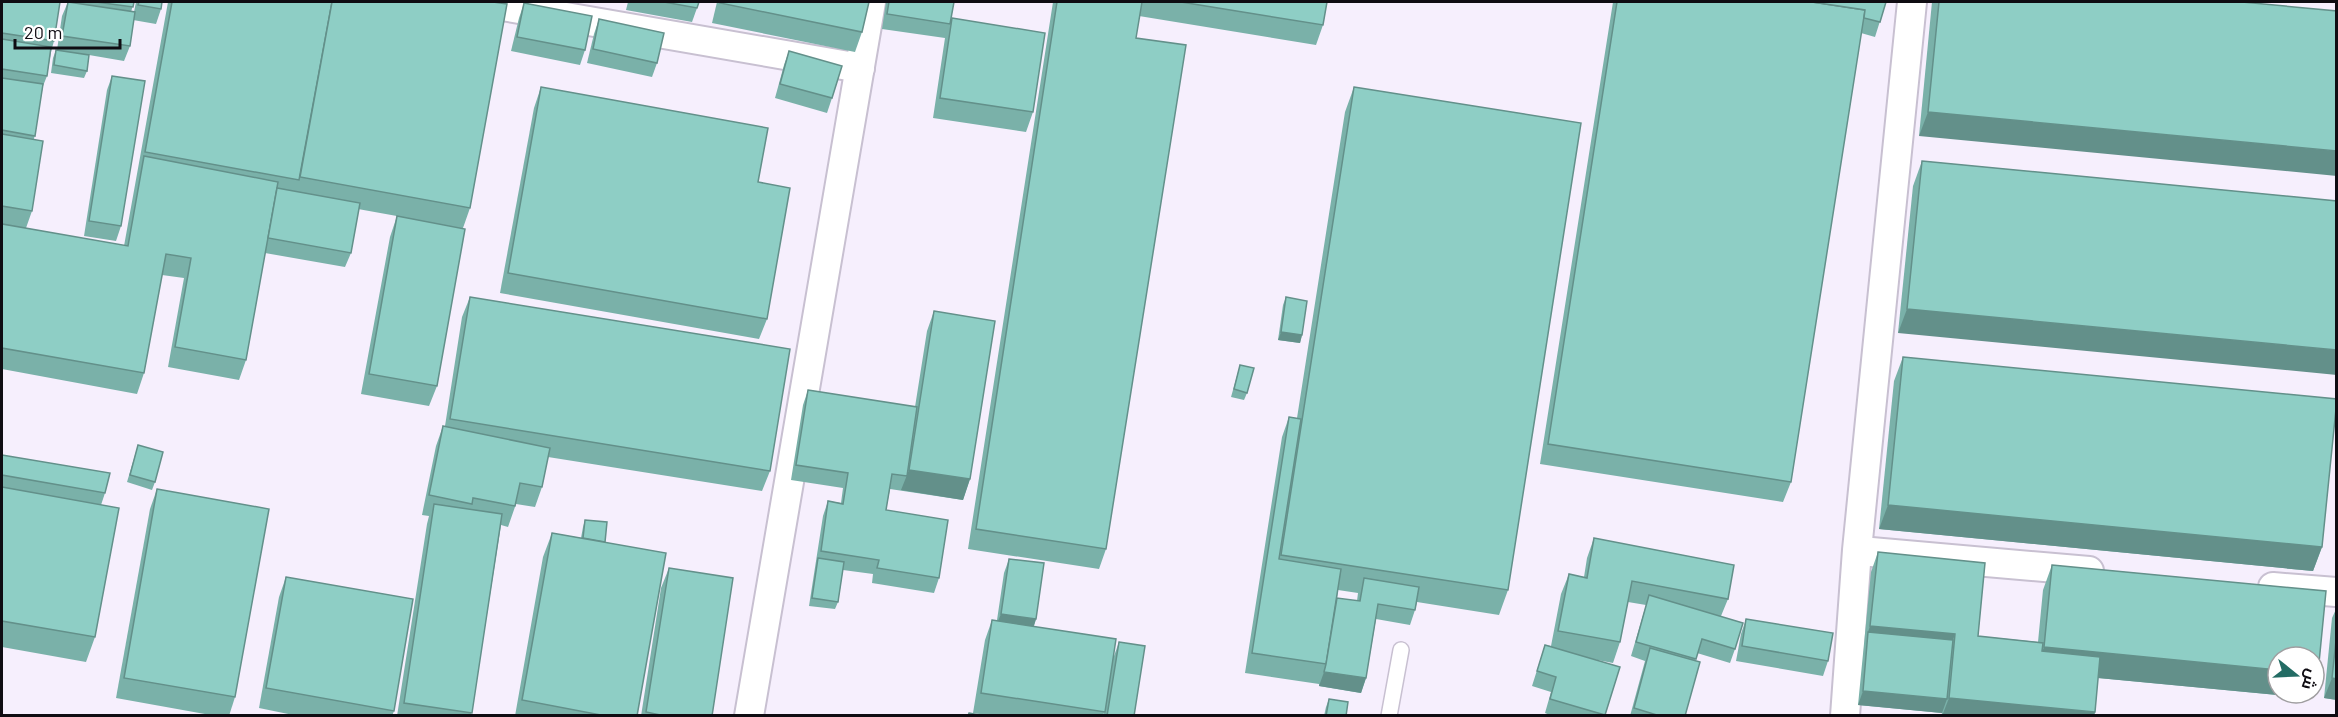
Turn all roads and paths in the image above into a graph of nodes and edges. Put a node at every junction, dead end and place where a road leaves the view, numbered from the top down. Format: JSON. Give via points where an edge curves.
{"nodes":[{"id":1,"x":479,"y":2,"type":"edge"},
{"id":2,"x":871,"y":2,"type":"edge"},
{"id":3,"x":1912,"y":2,"type":"edge"},
{"id":4,"x":860,"y":68,"type":"junction"},
{"id":5,"x":1857,"y":550,"type":"junction"},
{"id":6,"x":2114,"y":573,"type":"edge"},
{"id":7,"x":2242,"y":584,"type":"edge"},
{"id":8,"x":2336,"y":589,"type":"edge"},
{"id":9,"x":1401,"y":650,"type":"dead end"},
{"id":10,"x":749,"y":716,"type":"edge"},
{"id":11,"x":1389,"y":716,"type":"edge"},
{"id":12,"x":1845,"y":716,"type":"edge"}],
"edges":[{"from":1,"to":4,"type":"street"},
{"from":2,"to":4,"type":"street"},
{"from":3,"to":5,"type":"street","via":[[1907,165],[1889,360]]},
{"from":4,"to":10,"type":"street"},
{"from":5,"to":6,"type":"street"},
{"from":5,"to":12,"type":"street"},
{"from":7,"to":8,"type":"street"},
{"from":9,"to":11,"type":"lane"}]}
